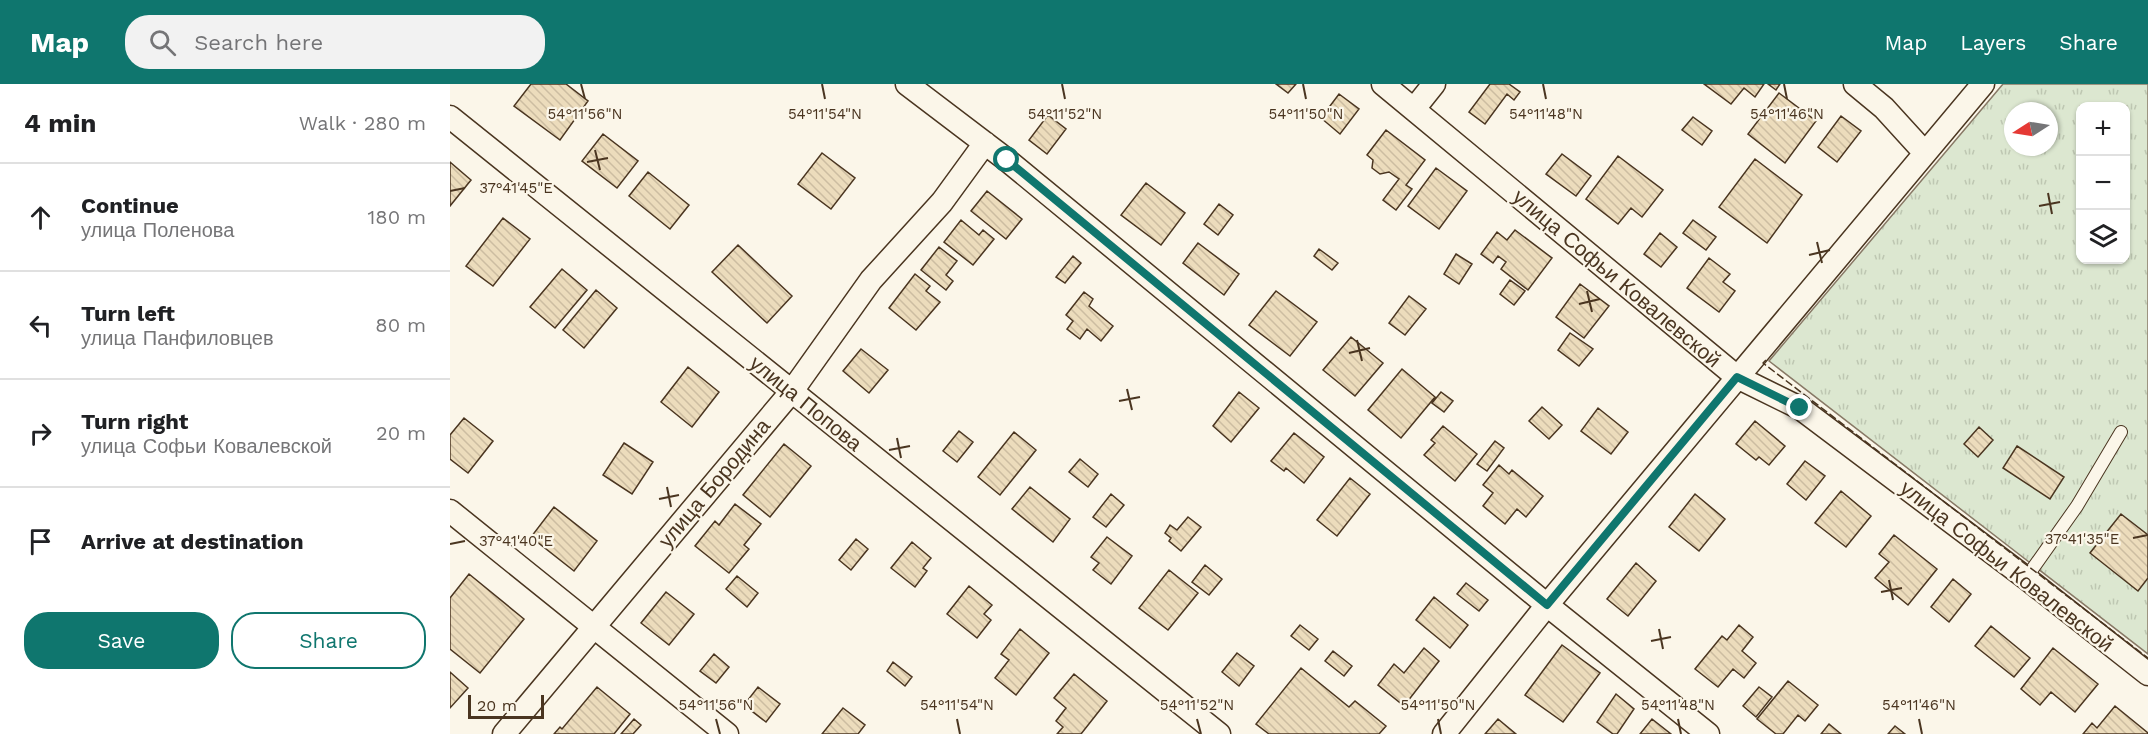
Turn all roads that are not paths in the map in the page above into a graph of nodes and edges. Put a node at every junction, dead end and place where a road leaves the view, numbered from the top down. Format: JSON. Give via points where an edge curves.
{"nodes":[{"id":1,"x":907,"y":84,"type":"edge"},
{"id":2,"x":1383,"y":84,"type":"edge"},
{"id":3,"x":1434,"y":84,"type":"edge"},
{"id":4,"x":1856,"y":84,"type":"edge"},
{"id":5,"x":1983,"y":84,"type":"edge"},
{"id":6,"x":1414,"y":109,"type":"junction"},
{"id":7,"x":450,"y":117,"type":"edge"},
{"id":8,"x":985,"y":143,"type":"junction"},
{"id":9,"x":1925,"y":153,"type":"junction"},
{"id":10,"x":1737,"y":377,"type":"junction"},
{"id":11,"x":792,"y":391,"type":"junction"},
{"id":12,"x":2121,"y":432,"type":"dead end"},
{"id":13,"x":450,"y":512,"type":"edge"},
{"id":14,"x":2026,"y":578,"type":"junction"},
{"id":15,"x":1547,"y":605,"type":"junction"},
{"id":16,"x":592,"y":627,"type":"junction"},
{"id":17,"x":2148,"y":674,"type":"edge"},
{"id":18,"x":504,"y":734,"type":"edge"},
{"id":19,"x":727,"y":734,"type":"edge"},
{"id":20,"x":1219,"y":734,"type":"edge"},
{"id":21,"x":1444,"y":734,"type":"edge"},
{"id":22,"x":1708,"y":734,"type":"edge"}],
"edges":[{"from":1,"to":8,"type":"street"},
{"from":2,"to":6,"type":"street","name":"улица Софьи Ковалевской"},
{"from":3,"to":6,"type":"street"},
{"from":4,"to":9,"type":"street"},
{"from":5,"to":9,"type":"street"},
{"from":6,"to":10,"type":"street","name":"улица Софьи Ковалевской"},
{"from":7,"to":11,"type":"street","name":"улица Попова"},
{"from":8,"to":11,"type":"street","name":"улица Бородина","via":[[942,202],[871,280]]},
{"from":8,"to":15,"type":"street"},
{"from":9,"to":10,"type":"street"},
{"from":10,"to":14,"type":"street","name":"улица Софьи Ковалевской","via":[[1800,408]]},
{"from":10,"to":15,"type":"street"},
{"from":11,"to":16,"type":"street","name":"улица Бородина"},
{"from":11,"to":20,"type":"street","name":"улица Попова"},
{"from":12,"to":14,"type":"lane","via":[[2077,506]]},
{"from":13,"to":16,"type":"street"},
{"from":14,"to":17,"type":"street","name":"улица Софьи Ковалевской"},
{"from":15,"to":21,"type":"street"},
{"from":15,"to":22,"type":"street"},
{"from":16,"to":18,"type":"street","name":"улица Бородина"},
{"from":16,"to":19,"type":"street"}]}
